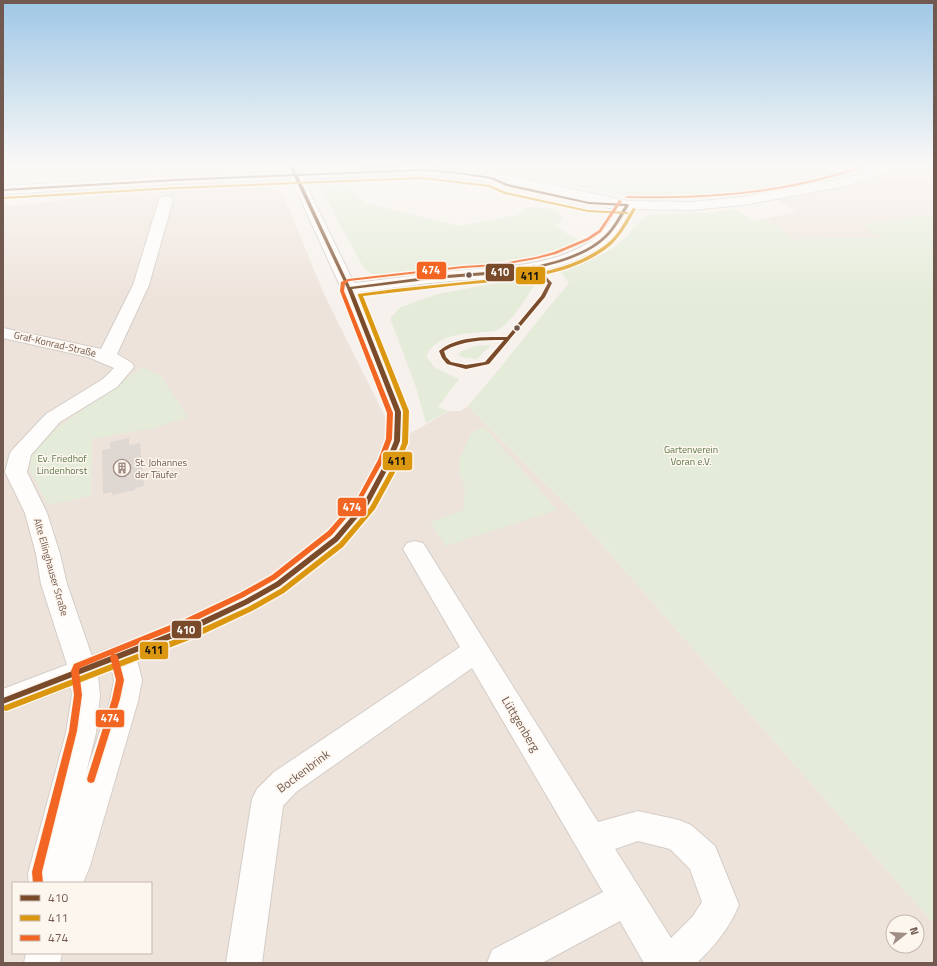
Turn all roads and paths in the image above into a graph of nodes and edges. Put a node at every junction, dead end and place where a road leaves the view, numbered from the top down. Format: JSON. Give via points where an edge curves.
{"nodes":[{"id":1,"x":163,"y":211,"type":"edge"},
{"id":2,"x":312,"y":211,"type":"edge"},
{"id":3,"x":623,"y":211,"type":"edge"},
{"id":4,"x":352,"y":295,"type":"junction"},
{"id":5,"x":3,"y":333,"type":"edge"},
{"id":6,"x":107,"y":356,"type":"junction"},
{"id":7,"x":10,"y":472,"type":"edge"},
{"id":8,"x":415,"y":549,"type":"dead end"},
{"id":9,"x":476,"y":651,"type":"junction"},
{"id":10,"x":122,"y":655,"type":"junction"},
{"id":11,"x":83,"y":671,"type":"junction"},
{"id":12,"x":3,"y":702,"type":"edge"},
{"id":13,"x":591,"y":840,"type":"junction"},
{"id":14,"x":46,"y":882,"type":"edge"},
{"id":15,"x":66,"y":882,"type":"edge"},
{"id":16,"x":626,"y":899,"type":"junction"},
{"id":17,"x":244,"y":963,"type":"edge"},
{"id":18,"x":505,"y":963,"type":"edge"},
{"id":19,"x":665,"y":963,"type":"edge"},
{"id":20,"x":671,"y":963,"type":"edge"}],
"edges":[{"from":1,"to":6,"type":"street","via":[[141,285]]},
{"from":2,"to":4,"type":"street","bridge":true},
{"from":3,"to":4,"type":"street","via":[[604,238],[567,258],[445,286]]},
{"from":4,"to":10,"type":"street","via":[[398,412],[397,441],[367,503],[336,539],[278,584],[219,615]]},
{"from":5,"to":6,"type":"street","name":"Graf-Konrad-Straße"},
{"from":6,"to":7,"type":"street","name":"Alte Ellinghauser Straße","via":[[125,367],[110,383],[53,418],[21,453]]},
{"from":7,"to":11,"type":"street","name":"Alte Ellinghauser Straße","via":[[36,513],[54,584]]},
{"from":8,"to":9,"type":"street","name":"Lüttgenberg"},
{"from":9,"to":13,"type":"street","name":"Lüttgenberg"},
{"from":9,"to":17,"type":"street","name":"Bockenbrink","via":[[285,782],[268,798]]},
{"from":10,"to":11,"type":"street"},
{"from":10,"to":15,"type":"street","via":[[128,680],[124,701]]},
{"from":11,"to":12,"type":"street"},
{"from":11,"to":14,"type":"street","name":"Alte Ellinghauser Straße","via":[[86,695],[81,733],[45,874]]},
{"from":13,"to":16,"type":"street","name":"Lüttgenberg"},
{"from":13,"to":20,"type":"street","via":[[638,826],[679,836],[703,858],[721,905],[706,929]]},
{"from":16,"to":18,"type":"street"},
{"from":16,"to":19,"type":"street","name":"Lüttgenberg"}]}
